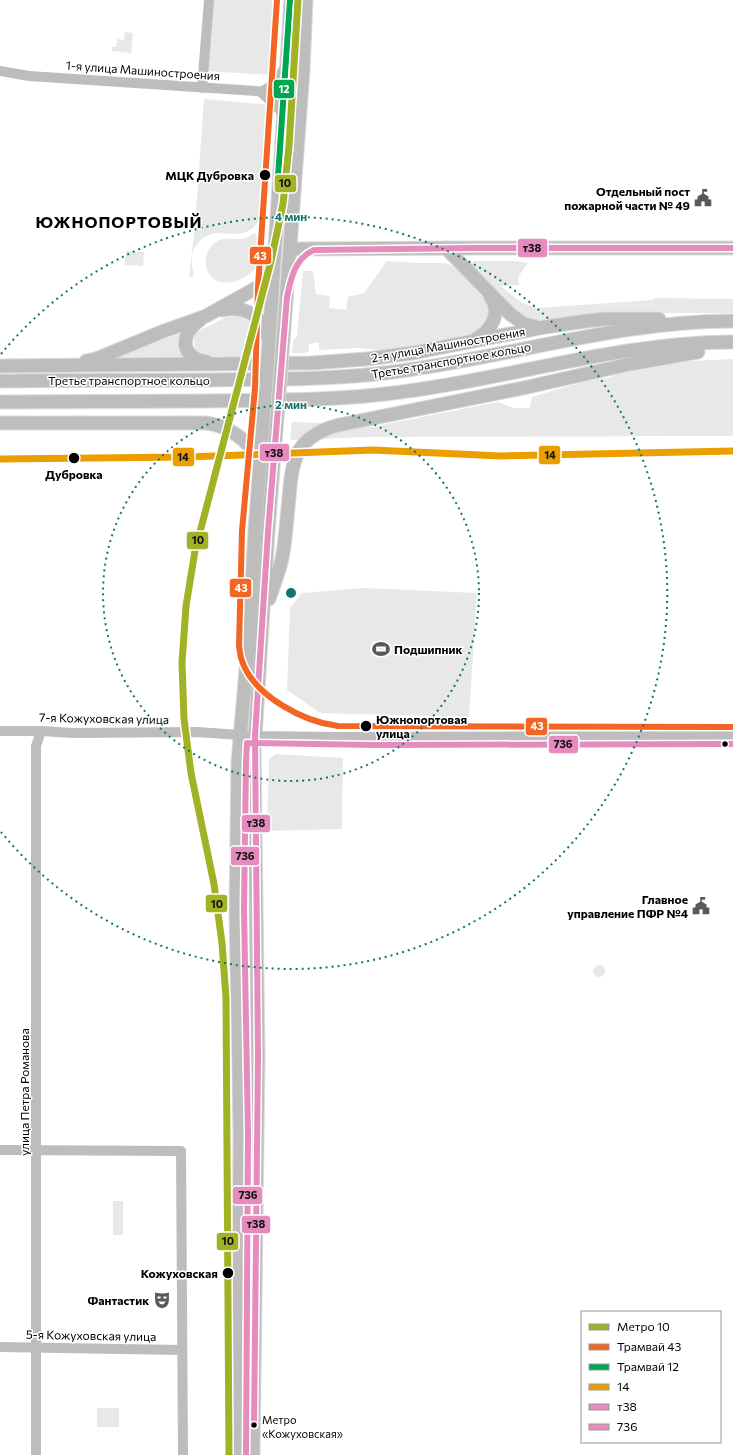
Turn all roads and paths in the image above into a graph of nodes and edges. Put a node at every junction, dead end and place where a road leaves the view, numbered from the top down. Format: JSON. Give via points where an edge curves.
{"nodes":[{"id":1,"x":209,"y":0,"type":"edge"},
{"id":2,"x":291,"y":0,"type":"edge"},
{"id":3,"x":306,"y":0,"type":"edge"},
{"id":4,"x":286,"y":63,"type":"junction"},
{"id":5,"x":0,"y":71,"type":"edge"},
{"id":6,"x":303,"y":71,"type":"junction"},
{"id":7,"x":202,"y":88,"type":"junction"},
{"id":8,"x":261,"y":92,"type":"junction"},
{"id":9,"x":285,"y":94,"type":"junction"},
{"id":10,"x":284,"y":116,"type":"junction"},
{"id":11,"x":300,"y":117,"type":"junction"},
{"id":12,"x":275,"y":232,"type":"junction"},
{"id":13,"x":446,"y":248,"type":"junction"},
{"id":14,"x":733,"y":248,"type":"edge"},
{"id":15,"x":291,"y":249,"type":"junction"},
{"id":16,"x":314,"y":250,"type":"junction"},
{"id":17,"x":273,"y":266,"type":"junction"},
{"id":18,"x":486,"y":290,"type":"junction"},
{"id":19,"x":287,"y":297,"type":"junction"},
{"id":20,"x":211,"y":314,"type":"junction"},
{"id":21,"x":730,"y":321,"type":"edge"},
{"id":22,"x":545,"y":327,"type":"junction"},
{"id":23,"x":269,"y":340,"type":"junction"},
{"id":24,"x":467,"y":342,"type":"junction"},
{"id":25,"x":733,"y":342,"type":"edge"},
{"id":26,"x":733,"y":346,"type":"edge"},
{"id":27,"x":217,"y":364,"type":"junction"},
{"id":28,"x":0,"y":366,"type":"edge"},
{"id":29,"x":57,"y":366,"type":"junction"},
{"id":30,"x":0,"y":381,"type":"edge"},
{"id":31,"x":0,"y":402,"type":"edge"},
{"id":32,"x":0,"y":423,"type":"edge"},
{"id":33,"x":260,"y":460,"type":"junction"},
{"id":34,"x":264,"y":616,"type":"junction"},
{"id":35,"x":255,"y":646,"type":"junction"},
{"id":36,"x":41,"y":730,"type":"junction"},
{"id":37,"x":0,"y":731,"type":"edge"},
{"id":38,"x":240,"y":734,"type":"junction"},
{"id":39,"x":255,"y":736,"type":"junction"},
{"id":40,"x":733,"y":736,"type":"edge"},
{"id":41,"x":240,"y":1134,"type":"junction"},
{"id":42,"x":258,"y":1134,"type":"junction"},
{"id":43,"x":0,"y":1150,"type":"edge"},
{"id":44,"x":37,"y":1151,"type":"junction"},
{"id":45,"x":240,"y":1161,"type":"junction"},
{"id":46,"x":257,"y":1161,"type":"junction"},
{"id":47,"x":0,"y":1347,"type":"edge"},
{"id":48,"x":36,"y":1347,"type":"junction"},
{"id":49,"x":182,"y":1350,"type":"junction"},
{"id":50,"x":36,"y":1455,"type":"edge"},
{"id":51,"x":183,"y":1455,"type":"edge"},
{"id":52,"x":238,"y":1455,"type":"edge"},
{"id":53,"x":253,"y":1455,"type":"edge"}],
"edges":[{"from":1,"to":7,"type":"street"},
{"from":2,"to":4,"type":"main road"},
{"from":3,"to":6,"type":"main road"},
{"from":4,"to":8,"type":"street","via":[[279,80]]},
{"from":4,"to":9,"type":"main road"},
{"from":5,"to":7,"type":"street","name":"1-я улица Машиностроения","via":[[29,76]]},
{"from":6,"to":9,"type":"street","via":[[293,88]]},
{"from":6,"to":11,"type":"main road"},
{"from":7,"to":8,"type":"street","name":"1-я улица Машиностроения"},
{"from":8,"to":9,"type":"street","name":"1-я улица Машиностроения"},
{"from":8,"to":10,"type":"street"},
{"from":9,"to":10,"type":"main road"},
{"from":9,"to":11,"type":"street","via":[[294,104]]},
{"from":10,"to":12,"type":"main road"},
{"from":11,"to":15,"type":"main road"},
{"from":12,"to":15,"type":"main road"},
{"from":12,"to":17,"type":"main road"},
{"from":13,"to":14,"type":"main road"},
{"from":13,"to":16,"type":"main road"},
{"from":13,"to":18,"type":"main road"},
{"from":15,"to":16,"type":"main road"},
{"from":15,"to":17,"type":"main road"},
{"from":15,"to":19,"type":"main road"},
{"from":16,"to":19,"type":"main road","via":[[301,258]]},
{"from":17,"to":20,"type":"main road","via":[[263,283]]},
{"from":17,"to":23,"type":"main road"},
{"from":18,"to":22,"type":"main road","via":[[524,324]]},
{"from":18,"to":24,"type":"main road","via":[[495,306],[495,319],[483,334]]},
{"from":19,"to":34,"type":"main road","bridge":true,"via":[[268,532]]},
{"from":20,"to":23,"type":"main road","via":[[236,308],[248,312],[266,329]]},
{"from":20,"to":27,"type":"main road","via":[[190,329],[185,341],[186,347],[194,357]]},
{"from":20,"to":29,"type":"main road","via":[[96,359]]},
{"from":21,"to":22,"type":"main road","name":"2-я улица Машиностроения","via":[[604,319]]},
{"from":21,"to":30,"type":"main road","name":"Третье транспортное кольцо","via":[[676,324],[606,333],[418,369],[345,377]]},
{"from":22,"to":24,"type":"main road","name":"2-я улица Машиностроения"},
{"from":23,"to":33,"type":"main road","bridge":true},
{"from":24,"to":27,"type":"main road","name":"2-я улица Машиностроения","via":[[366,359],[290,364]]},
{"from":25,"to":31,"type":"main road","name":"Третье транспортное кольцо","via":[[609,354],[422,390],[346,398]]},
{"from":26,"to":34,"type":"main road","via":[[674,355],[329,427],[316,433],[304,444],[292,465],[282,562]]},
{"from":27,"to":29,"type":"main road","name":"2-я улица Машиностроения"},
{"from":28,"to":29,"type":"main road","name":"2-я улица Машиностроения"},
{"from":32,"to":33,"type":"main road","via":[[216,424],[239,436]]},
{"from":33,"to":35,"type":"main road","bridge":true,"via":[[255,532]]},
{"from":34,"to":35,"type":"main road"},
{"from":35,"to":38,"type":"main road"},
{"from":35,"to":39,"type":"main road"},
{"from":36,"to":37,"type":"street","name":"7-я Кожуховская улица"},
{"from":36,"to":38,"type":"street","name":"7-я Кожуховская улица","via":[[73,733]]},
{"from":36,"to":44,"type":"street","name":"улица Петра Романова","via":[[36,746]]},
{"from":38,"to":39,"type":"street","name":"7-я Кожуховская улица"},
{"from":38,"to":41,"type":"main road","via":[[236,910]]},
{"from":39,"to":40,"type":"street","name":"7-я Кожуховская улица"},
{"from":39,"to":42,"type":"main road"},
{"from":41,"to":42,"type":"street","via":[[242,1140],[247,1143],[253,1142]]},
{"from":41,"to":45,"type":"main road"},
{"from":42,"to":46,"type":"main road"},
{"from":43,"to":44,"type":"street"},
{"from":44,"to":48,"type":"street","name":"улица Петра Романова"},
{"from":44,"to":49,"type":"street","via":[[181,1151]]},
{"from":45,"to":46,"type":"street","via":[[244,1153],[250,1152],[255,1155]]},
{"from":45,"to":52,"type":"main road"},
{"from":46,"to":53,"type":"main road"},
{"from":47,"to":48,"type":"street","name":"5-я Кожуховская улица"},
{"from":48,"to":49,"type":"street","name":"5-я Кожуховская улица"},
{"from":48,"to":50,"type":"street","name":"улица Петра Романова"},
{"from":49,"to":51,"type":"street"}]}
